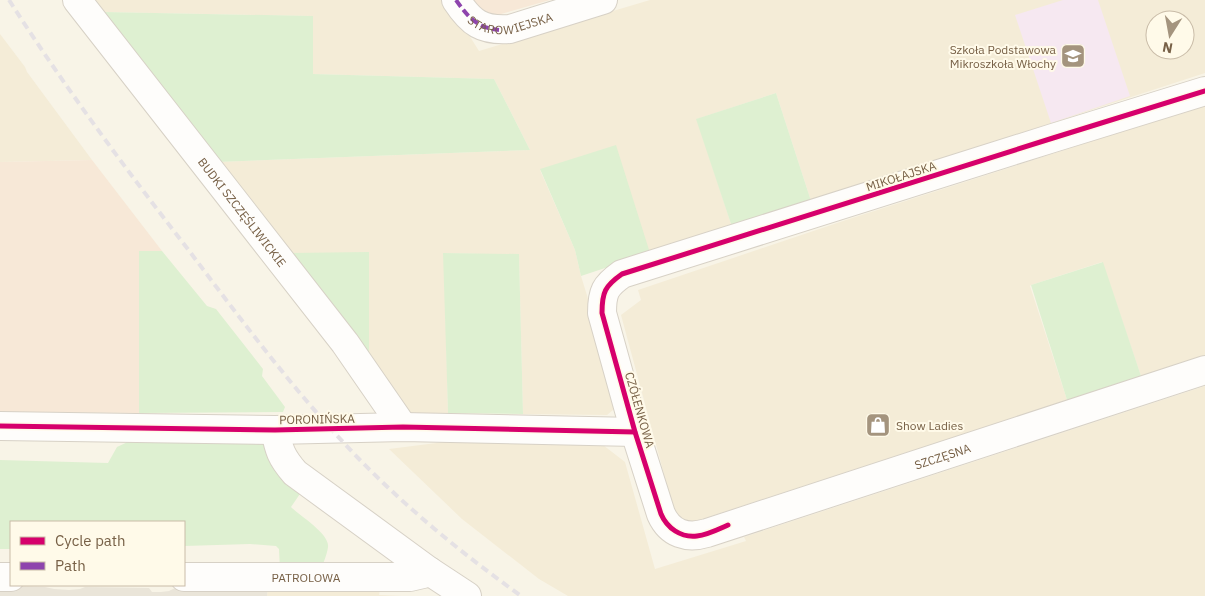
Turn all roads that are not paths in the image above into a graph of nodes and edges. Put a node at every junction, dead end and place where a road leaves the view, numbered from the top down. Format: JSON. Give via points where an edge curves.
{"nodes":[{"id":1,"x":77,"y":0,"type":"edge"},
{"id":2,"x":456,"y":0,"type":"edge"},
{"id":3,"x":603,"y":0,"type":"edge"},
{"id":4,"x":1205,"y":91,"type":"edge"},
{"id":5,"x":607,"y":286,"type":"joint"},
{"id":6,"x":1205,"y":370,"type":"edge"},
{"id":7,"x":0,"y":426,"type":"edge"},
{"id":8,"x":402,"y":427,"type":"junction"},
{"id":9,"x":275,"y":430,"type":"junction"},
{"id":10,"x":635,"y":432,"type":"junction"},
{"id":11,"x":678,"y":533,"type":"joint"},
{"id":12,"x":429,"y":571,"type":"junction"},
{"id":13,"x":185,"y":577,"type":"edge"},
{"id":14,"x":467,"y":596,"type":"edge"}],
"edges":[{"from":1,"to":8,"type":"street","name":"BUDKI SZCZĘŚLIWICKIE","via":[[345,344]]},
{"from":2,"to":3,"type":"street","name":"STAROWIEJSKA","via":[[474,21],[499,30]]},
{"from":4,"to":5,"type":"street","name":"MIKOŁAJSKA","via":[[622,274]]},
{"from":5,"to":10,"type":"street","name":"CZÓŁENKOWA","via":[[602,298],[602,313]]},
{"from":6,"to":11,"type":"street","name":"SZCZĘSNA","via":[[707,533],[697,536]]},
{"from":7,"to":9,"type":"street","name":"PORONIŃSKA"},
{"from":8,"to":9,"type":"street","name":"PORONIŃSKA"},
{"from":8,"to":10,"type":"street","name":"PORONIŃSKA"},
{"from":9,"to":12,"type":"street","via":[[284,460],[295,473]]},
{"from":10,"to":11,"type":"street","name":"CZÓŁENKOWA","via":[[661,514],[670,528]]},
{"from":12,"to":13,"type":"street","name":"PATROLOWA","via":[[410,577]]},
{"from":12,"to":14,"type":"street"}]}
